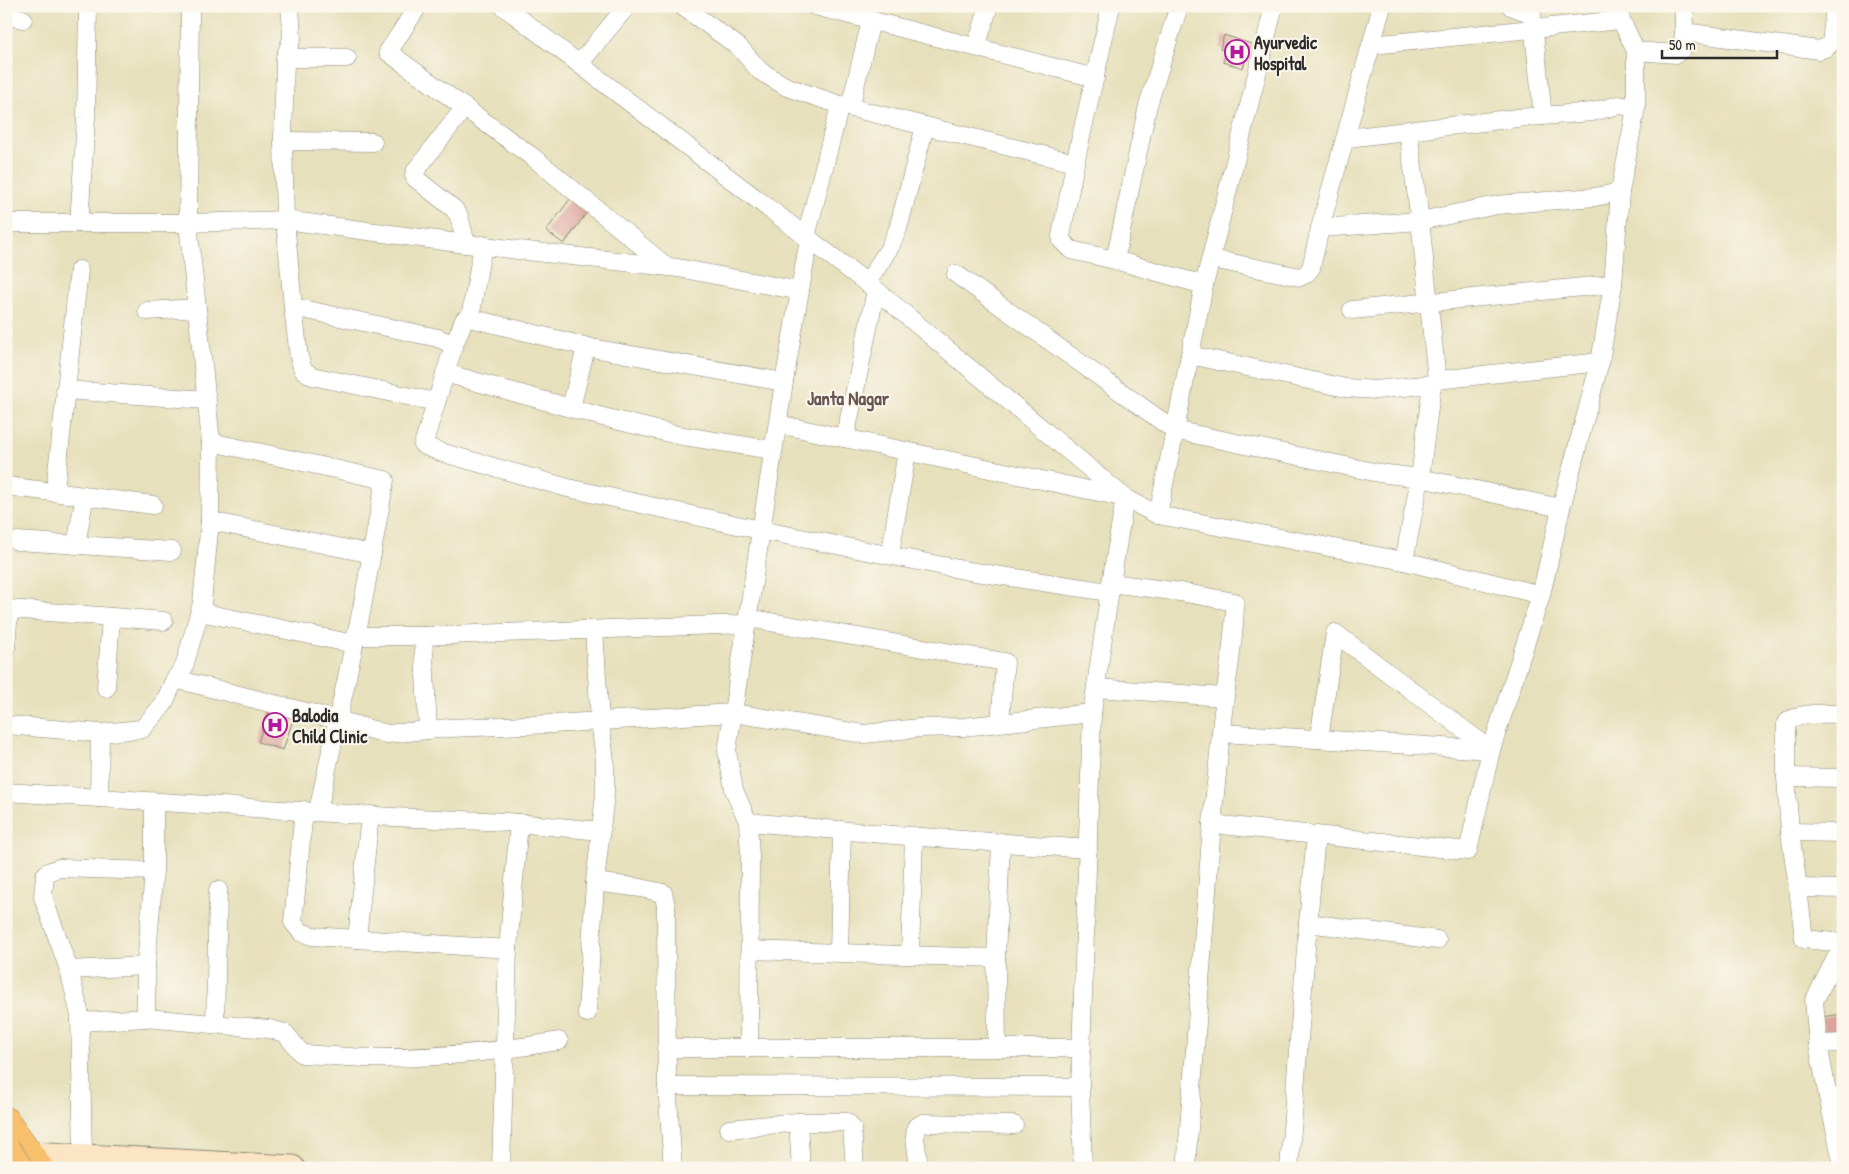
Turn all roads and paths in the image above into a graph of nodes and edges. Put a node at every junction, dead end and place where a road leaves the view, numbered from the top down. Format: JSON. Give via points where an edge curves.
{"nodes":[{"id":1,"x":88,"y":6,"type":"edge"},
{"id":2,"x":190,"y":6,"type":"edge"},
{"id":3,"x":290,"y":6,"type":"edge"},
{"id":4,"x":418,"y":6,"type":"edge"},
{"id":5,"x":503,"y":6,"type":"edge"},
{"id":6,"x":627,"y":6,"type":"edge"},
{"id":7,"x":682,"y":6,"type":"edge"},
{"id":8,"x":815,"y":6,"type":"edge"},
{"id":9,"x":989,"y":6,"type":"edge"},
{"id":10,"x":1111,"y":6,"type":"edge"},
{"id":11,"x":1179,"y":6,"type":"edge"},
{"id":12,"x":1274,"y":6,"type":"edge"},
{"id":13,"x":1382,"y":6,"type":"edge"},
{"id":14,"x":1511,"y":6,"type":"edge"},
{"id":15,"x":1684,"y":6,"type":"edge"},
{"id":16,"x":1835,"y":6,"type":"edge"},
{"id":17,"x":525,"y":13,"type":"edge"},
{"id":18,"x":1620,"y":13,"type":"edge"},
{"id":19,"x":6,"y":15,"type":"edge"},
{"id":20,"x":24,"y":19,"type":"dead end"},
{"id":21,"x":871,"y":21,"type":"junction"},
{"id":22,"x":1533,"y":30,"type":"junction"},
{"id":23,"x":1684,"y":32,"type":"junction"},
{"id":24,"x":1372,"y":45,"type":"junction"},
{"id":25,"x":976,"y":47,"type":"junction"},
{"id":26,"x":1636,"y":51,"type":"junction"},
{"id":27,"x":285,"y":58,"type":"junction"},
{"id":28,"x":347,"y":58,"type":"dead end"},
{"id":29,"x":579,"y":64,"type":"junction"},
{"id":30,"x":1095,"y":78,"type":"junction"},
{"id":31,"x":845,"y":106,"type":"junction"},
{"id":32,"x":465,"y":107,"type":"junction"},
{"id":33,"x":1636,"y":108,"type":"junction"},
{"id":34,"x":1543,"y":116,"type":"junction"},
{"id":35,"x":925,"y":126,"type":"junction"},
{"id":36,"x":1408,"y":130,"type":"junction"},
{"id":37,"x":1347,"y":138,"type":"junction"},
{"id":38,"x":283,"y":141,"type":"junction"},
{"id":39,"x":373,"y":142,"type":"dead end"},
{"id":40,"x":1075,"y":163,"type":"junction"},
{"id":41,"x":1620,"y":192,"type":"junction"},
{"id":42,"x":285,"y":220,"type":"junction"},
{"id":43,"x":1420,"y":221,"type":"junction"},
{"id":44,"x":6,"y":223,"type":"edge"},
{"id":45,"x":79,"y":223,"type":"junction"},
{"id":46,"x":188,"y":223,"type":"junction"},
{"id":47,"x":1320,"y":228,"type":"junction"},
{"id":48,"x":807,"y":238,"type":"junction"},
{"id":49,"x":478,"y":245,"type":"junction"},
{"id":50,"x":1212,"y":258,"type":"junction"},
{"id":51,"x":1115,"y":260,"type":"junction"},
{"id":52,"x":666,"y":266,"type":"junction"},
{"id":53,"x":79,"y":270,"type":"dead end"},
{"id":54,"x":956,"y":274,"type":"dead end"},
{"id":55,"x":1613,"y":284,"type":"junction"},
{"id":56,"x":1204,"y":285,"type":"junction"},
{"id":57,"x":871,"y":287,"type":"junction"},
{"id":58,"x":800,"y":291,"type":"junction"},
{"id":59,"x":1428,"y":303,"type":"junction"},
{"id":60,"x":293,"y":307,"type":"junction"},
{"id":61,"x":197,"y":308,"type":"junction"},
{"id":62,"x":1352,"y":310,"type":"dead end"},
{"id":63,"x":147,"y":311,"type":"dead end"},
{"id":64,"x":470,"y":318,"type":"junction"},
{"id":65,"x":454,"y":345,"type":"junction"},
{"id":66,"x":586,"y":347,"type":"junction"},
{"id":67,"x":1190,"y":355,"type":"junction"},
{"id":68,"x":1600,"y":362,"type":"junction"},
{"id":69,"x":445,"y":373,"type":"junction"},
{"id":70,"x":784,"y":382,"type":"junction"},
{"id":71,"x":1434,"y":382,"type":"junction"},
{"id":72,"x":65,"y":390,"type":"junction"},
{"id":73,"x":207,"y":400,"type":"junction"},
{"id":74,"x":436,"y":402,"type":"junction"},
{"id":75,"x":571,"y":408,"type":"junction"},
{"id":76,"x":778,"y":424,"type":"junction"},
{"id":77,"x":1174,"y":430,"type":"junction"},
{"id":78,"x":845,"y":438,"type":"junction"},
{"id":79,"x":211,"y":442,"type":"junction"},
{"id":80,"x":773,"y":450,"type":"junction"},
{"id":81,"x":906,"y":451,"type":"junction"},
{"id":82,"x":1420,"y":478,"type":"junction"},
{"id":83,"x":6,"y":486,"type":"edge"},
{"id":84,"x":55,"y":491,"type":"junction"},
{"id":85,"x":85,"y":495,"type":"junction"},
{"id":86,"x":1125,"y":498,"type":"junction"},
{"id":87,"x":153,"y":505,"type":"dead end"},
{"id":88,"x":1561,"y":508,"type":"junction"},
{"id":89,"x":1158,"y":515,"type":"junction"},
{"id":90,"x":210,"y":521,"type":"junction"},
{"id":91,"x":760,"y":530,"type":"junction"},
{"id":92,"x":17,"y":540,"type":"dead end"},
{"id":93,"x":76,"y":545,"type":"junction"},
{"id":94,"x":172,"y":552,"type":"dead end"},
{"id":95,"x":372,"y":554,"type":"junction"},
{"id":96,"x":890,"y":555,"type":"junction"},
{"id":97,"x":1404,"y":561,"type":"junction"},
{"id":98,"x":1110,"y":588,"type":"junction"},
{"id":99,"x":1541,"y":596,"type":"junction"},
{"id":100,"x":8,"y":609,"type":"edge"},
{"id":101,"x":200,"y":612,"type":"junction"},
{"id":102,"x":111,"y":617,"type":"junction"},
{"id":103,"x":164,"y":621,"type":"dead end"},
{"id":104,"x":747,"y":621,"type":"junction"},
{"id":105,"x":594,"y":630,"type":"junction"},
{"id":106,"x":423,"y":636,"type":"junction"},
{"id":107,"x":355,"y":640,"type":"junction"},
{"id":108,"x":6,"y":648,"type":"edge"},
{"id":109,"x":175,"y":679,"type":"junction"},
{"id":110,"x":106,"y":688,"type":"dead end"},
{"id":111,"x":1096,"y":688,"type":"junction"},
{"id":112,"x":1224,"y":697,"type":"junction"},
{"id":113,"x":733,"y":713,"type":"junction"},
{"id":114,"x":1092,"y":713,"type":"junction"},
{"id":115,"x":1843,"y":714,"type":"edge"},
{"id":116,"x":338,"y":720,"type":"junction"},
{"id":117,"x":600,"y":721,"type":"junction"},
{"id":118,"x":1000,"y":722,"type":"junction"},
{"id":119,"x":6,"y":725,"type":"edge"},
{"id":120,"x":428,"y":730,"type":"junction"},
{"id":121,"x":100,"y":733,"type":"junction"},
{"id":122,"x":1221,"y":733,"type":"junction"},
{"id":123,"x":1319,"y":739,"type":"junction"},
{"id":124,"x":1491,"y":750,"type":"junction"},
{"id":125,"x":1786,"y":778,"type":"junction"},
{"id":126,"x":1843,"y":778,"type":"edge"},
{"id":127,"x":6,"y":792,"type":"edge"},
{"id":128,"x":99,"y":798,"type":"junction"},
{"id":129,"x":154,"y":801,"type":"junction"},
{"id":130,"x":311,"y":811,"type":"junction"},
{"id":131,"x":370,"y":815,"type":"junction"},
{"id":132,"x":748,"y":822,"type":"junction"},
{"id":133,"x":518,"y":823,"type":"junction"},
{"id":134,"x":1212,"y":824,"type":"junction"},
{"id":135,"x":842,"y":830,"type":"junction"},
{"id":136,"x":600,"y":832,"type":"junction"},
{"id":137,"x":1790,"y":832,"type":"junction"},
{"id":138,"x":1843,"y":833,"type":"edge"},
{"id":139,"x":1316,"y":835,"type":"junction"},
{"id":140,"x":914,"y":836,"type":"junction"},
{"id":141,"x":1001,"y":842,"type":"junction"},
{"id":142,"x":1088,"y":848,"type":"junction"},
{"id":143,"x":154,"y":871,"type":"junction"},
{"id":144,"x":594,"y":882,"type":"junction"},
{"id":145,"x":1798,"y":888,"type":"junction"},
{"id":146,"x":1843,"y":889,"type":"edge"},
{"id":147,"x":218,"y":890,"type":"dead end"},
{"id":148,"x":1308,"y":923,"type":"junction"},
{"id":149,"x":357,"y":939,"type":"junction"},
{"id":150,"x":1437,"y":940,"type":"dead end"},
{"id":151,"x":1843,"y":943,"type":"edge"},
{"id":152,"x":508,"y":948,"type":"junction"},
{"id":153,"x":750,"y":950,"type":"junction"},
{"id":154,"x":839,"y":952,"type":"junction"},
{"id":155,"x":910,"y":954,"type":"junction"},
{"id":156,"x":996,"y":958,"type":"junction"},
{"id":157,"x":1843,"y":958,"type":"edge"},
{"id":158,"x":146,"y":966,"type":"junction"},
{"id":159,"x":69,"y":970,"type":"junction"},
{"id":160,"x":587,"y":1013,"type":"dead end"},
{"id":161,"x":146,"y":1018,"type":"junction"},
{"id":162,"x":80,"y":1022,"type":"junction"},
{"id":163,"x":215,"y":1025,"type":"junction"},
{"id":164,"x":559,"y":1041,"type":"dead end"},
{"id":165,"x":1843,"y":1043,"type":"edge"},
{"id":166,"x":1818,"y":1044,"type":"junction"},
{"id":167,"x":666,"y":1048,"type":"junction"},
{"id":168,"x":749,"y":1048,"type":"junction"},
{"id":169,"x":997,"y":1048,"type":"junction"},
{"id":170,"x":1082,"y":1048,"type":"junction"},
{"id":171,"x":504,"y":1050,"type":"junction"},
{"id":172,"x":666,"y":1086,"type":"junction"},
{"id":173,"x":1080,"y":1087,"type":"junction"},
{"id":174,"x":1836,"y":1097,"type":"edge"},
{"id":175,"x":6,"y":1121,"type":"edge"},
{"id":176,"x":798,"y":1122,"type":"junction"},
{"id":177,"x":1014,"y":1125,"type":"dead end"},
{"id":178,"x":729,"y":1129,"type":"dead end"},
{"id":179,"x":83,"y":1157,"type":"junction"},
{"id":180,"x":20,"y":1161,"type":"edge"},
{"id":181,"x":1843,"y":1165,"type":"edge"},
{"id":182,"x":292,"y":1168,"type":"edge"},
{"id":183,"x":501,"y":1168,"type":"edge"},
{"id":184,"x":672,"y":1168,"type":"edge"},
{"id":185,"x":801,"y":1168,"type":"edge"},
{"id":186,"x":855,"y":1168,"type":"edge"},
{"id":187,"x":918,"y":1168,"type":"edge"},
{"id":188,"x":1083,"y":1168,"type":"edge"},
{"id":189,"x":1186,"y":1168,"type":"edge"},
{"id":190,"x":1289,"y":1168,"type":"edge"}],
"edges":[{"from":1,"to":45,"type":"street","via":[[86,118]]},
{"from":2,"to":46,"type":"street"},
{"from":3,"to":27,"type":"street","via":[[292,38]]},
{"from":4,"to":32,"type":"street","via":[[388,52]]},
{"from":5,"to":17,"type":"street"},
{"from":6,"to":29,"type":"street"},
{"from":7,"to":31,"type":"street","via":[[739,47],[760,71],[787,86]]},
{"from":8,"to":21,"type":"street"},
{"from":9,"to":25,"type":"street"},
{"from":10,"to":30,"type":"street"},
{"from":11,"to":51,"type":"street","via":[[1148,105]]},
{"from":12,"to":50,"type":"street"},
{"from":13,"to":24,"type":"street"},
{"from":14,"to":22,"type":"street","via":[[1532,14]]},
{"from":15,"to":23,"type":"street"},
{"from":16,"to":23,"type":"street","via":[[1831,42],[1827,48],[1819,50]]},
{"from":17,"to":29,"type":"street"},
{"from":18,"to":22,"type":"street"},
{"from":18,"to":26,"type":"street"},
{"from":19,"to":20,"type":"street"},
{"from":21,"to":25,"type":"street"},
{"from":21,"to":31,"type":"street"},
{"from":22,"to":24,"type":"street"},
{"from":22,"to":34,"type":"street"},
{"from":23,"to":26,"type":"street","via":[[1682,49],[1676,54]]},
{"from":24,"to":37,"type":"street"},
{"from":25,"to":30,"type":"street"},
{"from":26,"to":33,"type":"street"},
{"from":27,"to":28,"type":"street"},
{"from":27,"to":38,"type":"street"},
{"from":29,"to":48,"type":"street"},
{"from":30,"to":40,"type":"street"},
{"from":31,"to":35,"type":"street"},
{"from":31,"to":48,"type":"street"},
{"from":32,"to":49,"type":"street","via":[[414,175],[454,209]]},
{"from":32,"to":52,"type":"street","via":[[534,158]]},
{"from":33,"to":34,"type":"street","via":[[1620,105],[1592,112]]},
{"from":33,"to":41,"type":"street"},
{"from":34,"to":36,"type":"street"},
{"from":35,"to":40,"type":"street"},
{"from":35,"to":57,"type":"street","via":[[898,229]]},
{"from":36,"to":37,"type":"street"},
{"from":36,"to":43,"type":"street"},
{"from":37,"to":47,"type":"street"},
{"from":38,"to":39,"type":"street"},
{"from":38,"to":42,"type":"street"},
{"from":40,"to":51,"type":"street","via":[[1060,236],[1062,241],[1071,250]]},
{"from":41,"to":43,"type":"street","via":[[1497,205]]},
{"from":41,"to":55,"type":"street"},
{"from":42,"to":46,"type":"street"},
{"from":42,"to":49,"type":"street"},
{"from":42,"to":60,"type":"street"},
{"from":43,"to":47,"type":"street"},
{"from":43,"to":59,"type":"street"},
{"from":44,"to":45,"type":"street"},
{"from":45,"to":46,"type":"street"},
{"from":46,"to":61,"type":"street"},
{"from":47,"to":50,"type":"street","via":[[1311,268],[1300,277]]},
{"from":48,"to":57,"type":"street"},
{"from":48,"to":58,"type":"street"},
{"from":49,"to":52,"type":"street"},
{"from":49,"to":64,"type":"street"},
{"from":50,"to":56,"type":"street"},
{"from":51,"to":56,"type":"street"},
{"from":52,"to":58,"type":"street"},
{"from":53,"to":72,"type":"street"},
{"from":54,"to":77,"type":"street"},
{"from":55,"to":59,"type":"street"},
{"from":55,"to":68,"type":"street"},
{"from":56,"to":67,"type":"street"},
{"from":57,"to":78,"type":"street"},
{"from":57,"to":86,"type":"street"},
{"from":58,"to":70,"type":"street"},
{"from":59,"to":62,"type":"street"},
{"from":59,"to":71,"type":"street"},
{"from":60,"to":65,"type":"street","via":[[438,338]]},
{"from":60,"to":74,"type":"street","via":[[299,357],[307,374]]},
{"from":61,"to":63,"type":"street"},
{"from":61,"to":73,"type":"street"},
{"from":64,"to":65,"type":"street","via":[[464,320]]},
{"from":64,"to":66,"type":"street"},
{"from":65,"to":69,"type":"street"},
{"from":66,"to":70,"type":"street"},
{"from":66,"to":75,"type":"street"},
{"from":67,"to":71,"type":"street","via":[[1346,388],[1376,390]]},
{"from":67,"to":77,"type":"street"},
{"from":68,"to":71,"type":"street"},
{"from":68,"to":88,"type":"street"},
{"from":69,"to":74,"type":"street"},
{"from":69,"to":75,"type":"street"},
{"from":70,"to":76,"type":"street"},
{"from":71,"to":82,"type":"street"},
{"from":72,"to":73,"type":"street"},
{"from":72,"to":84,"type":"street"},
{"from":73,"to":79,"type":"street"},
{"from":74,"to":91,"type":"street","via":[[423,445],[440,452],[568,488]]},
{"from":75,"to":80,"type":"street","via":[[678,435]]},
{"from":76,"to":78,"type":"street"},
{"from":76,"to":80,"type":"street"},
{"from":77,"to":82,"type":"street","via":[[1379,474]]},
{"from":77,"to":89,"type":"street"},
{"from":78,"to":81,"type":"street"},
{"from":79,"to":90,"type":"street"},
{"from":79,"to":95,"type":"street","via":[[385,480]]},
{"from":80,"to":91,"type":"street"},
{"from":81,"to":86,"type":"street"},
{"from":81,"to":96,"type":"street"},
{"from":82,"to":88,"type":"street"},
{"from":82,"to":97,"type":"street"},
{"from":83,"to":84,"type":"street"},
{"from":84,"to":85,"type":"street"},
{"from":85,"to":87,"type":"street"},
{"from":85,"to":93,"type":"street"},
{"from":86,"to":89,"type":"street"},
{"from":86,"to":98,"type":"street"},
{"from":88,"to":99,"type":"street"},
{"from":89,"to":97,"type":"street"},
{"from":90,"to":95,"type":"street"},
{"from":90,"to":101,"type":"street"},
{"from":91,"to":96,"type":"street"},
{"from":91,"to":104,"type":"street"},
{"from":92,"to":93,"type":"street"},
{"from":93,"to":94,"type":"street"},
{"from":95,"to":107,"type":"street"},
{"from":96,"to":98,"type":"street","via":[[969,571]]},
{"from":97,"to":99,"type":"street"},
{"from":98,"to":111,"type":"street"},
{"from":98,"to":112,"type":"street","via":[[1180,592],[1235,602],[1235,629]]},
{"from":99,"to":124,"type":"street"},
{"from":100,"to":102,"type":"street"},
{"from":100,"to":108,"type":"street"},
{"from":101,"to":107,"type":"street"},
{"from":101,"to":109,"type":"street","via":[[184,667]]},
{"from":102,"to":103,"type":"street"},
{"from":102,"to":110,"type":"street"},
{"from":104,"to":105,"type":"street"},
{"from":104,"to":113,"type":"street"},
{"from":104,"to":118,"type":"street","via":[[1005,662]]},
{"from":105,"to":106,"type":"street"},
{"from":105,"to":117,"type":"street"},
{"from":106,"to":107,"type":"street"},
{"from":106,"to":120,"type":"street"},
{"from":107,"to":116,"type":"street"},
{"from":109,"to":116,"type":"street"},
{"from":109,"to":121,"type":"street","via":[[163,704],[142,729]]},
{"from":111,"to":112,"type":"street"},
{"from":111,"to":114,"type":"street"},
{"from":112,"to":122,"type":"street"},
{"from":113,"to":117,"type":"street"},
{"from":113,"to":118,"type":"street","via":[[864,734]]},
{"from":113,"to":132,"type":"street","via":[[727,751],[734,790]]},
{"from":114,"to":118,"type":"street"},
{"from":114,"to":142,"type":"street"},
{"from":115,"to":125,"type":"street","via":[[1804,715],[1786,723]]},
{"from":116,"to":120,"type":"street","via":[[387,734]]},
{"from":116,"to":130,"type":"street"},
{"from":117,"to":120,"type":"street"},
{"from":117,"to":136,"type":"street","via":[[606,761]]},
{"from":119,"to":121,"type":"street"},
{"from":121,"to":128,"type":"street"},
{"from":122,"to":123,"type":"street"},
{"from":122,"to":134,"type":"street"},
{"from":123,"to":124,"type":"street"},
{"from":123,"to":124,"type":"street","via":[[1335,633]]},
{"from":124,"to":139,"type":"street","via":[[1468,851]]},
{"from":125,"to":126,"type":"street"},
{"from":125,"to":137,"type":"street"},
{"from":127,"to":128,"type":"street"},
{"from":128,"to":129,"type":"street"},
{"from":129,"to":130,"type":"street"},
{"from":129,"to":143,"type":"street"},
{"from":130,"to":131,"type":"street"},
{"from":130,"to":149,"type":"street","via":[[293,922],[301,932],[312,936]]},
{"from":131,"to":133,"type":"street"},
{"from":131,"to":149,"type":"street"},
{"from":132,"to":135,"type":"street"},
{"from":132,"to":153,"type":"street"},
{"from":133,"to":136,"type":"street"},
{"from":133,"to":152,"type":"street"},
{"from":134,"to":139,"type":"street"},
{"from":134,"to":189,"type":"street"},
{"from":135,"to":140,"type":"street"},
{"from":135,"to":154,"type":"street"},
{"from":136,"to":144,"type":"street"},
{"from":137,"to":138,"type":"street"},
{"from":137,"to":145,"type":"street"},
{"from":139,"to":148,"type":"street"},
{"from":140,"to":141,"type":"street"},
{"from":140,"to":155,"type":"street"},
{"from":141,"to":142,"type":"street"},
{"from":141,"to":156,"type":"street"},
{"from":142,"to":170,"type":"street"},
{"from":143,"to":158,"type":"street"},
{"from":143,"to":159,"type":"street","via":[[59,868],[48,872],[43,897]]},
{"from":144,"to":160,"type":"street"},
{"from":144,"to":167,"type":"street","via":[[664,893]]},
{"from":145,"to":146,"type":"street"},
{"from":145,"to":151,"type":"street","via":[[1804,939]]},
{"from":147,"to":163,"type":"street"},
{"from":148,"to":150,"type":"street"},
{"from":148,"to":190,"type":"street"},
{"from":149,"to":152,"type":"street"},
{"from":152,"to":171,"type":"street"},
{"from":153,"to":154,"type":"street"},
{"from":153,"to":168,"type":"street"},
{"from":154,"to":155,"type":"street"},
{"from":155,"to":156,"type":"street"},
{"from":156,"to":169,"type":"street"},
{"from":157,"to":166,"type":"street","via":[[1836,958],[1814,1001]]},
{"from":158,"to":159,"type":"street"},
{"from":158,"to":161,"type":"street"},
{"from":159,"to":162,"type":"street"},
{"from":161,"to":162,"type":"street"},
{"from":161,"to":163,"type":"street"},
{"from":162,"to":179,"type":"street"},
{"from":163,"to":171,"type":"street","via":[[285,1032],[302,1054],[367,1058]]},
{"from":164,"to":171,"type":"street"},
{"from":165,"to":166,"type":"street"},
{"from":166,"to":174,"type":"street"},
{"from":167,"to":168,"type":"street"},
{"from":167,"to":172,"type":"street"},
{"from":168,"to":169,"type":"street"},
{"from":169,"to":170,"type":"street"},
{"from":170,"to":173,"type":"street"},
{"from":171,"to":183,"type":"street"},
{"from":172,"to":173,"type":"street"},
{"from":172,"to":184,"type":"street"},
{"from":173,"to":188,"type":"street"},
{"from":174,"to":181,"type":"street"},
{"from":175,"to":180,"type":"highway"},
{"from":176,"to":178,"type":"street"},
{"from":176,"to":185,"type":"street"},
{"from":176,"to":186,"type":"street","via":[[847,1122],[852,1128]]},
{"from":177,"to":187,"type":"street","via":[[918,1124],[915,1130]]},
{"from":179,"to":180,"type":"street"},
{"from":179,"to":182,"type":"street"}]}
